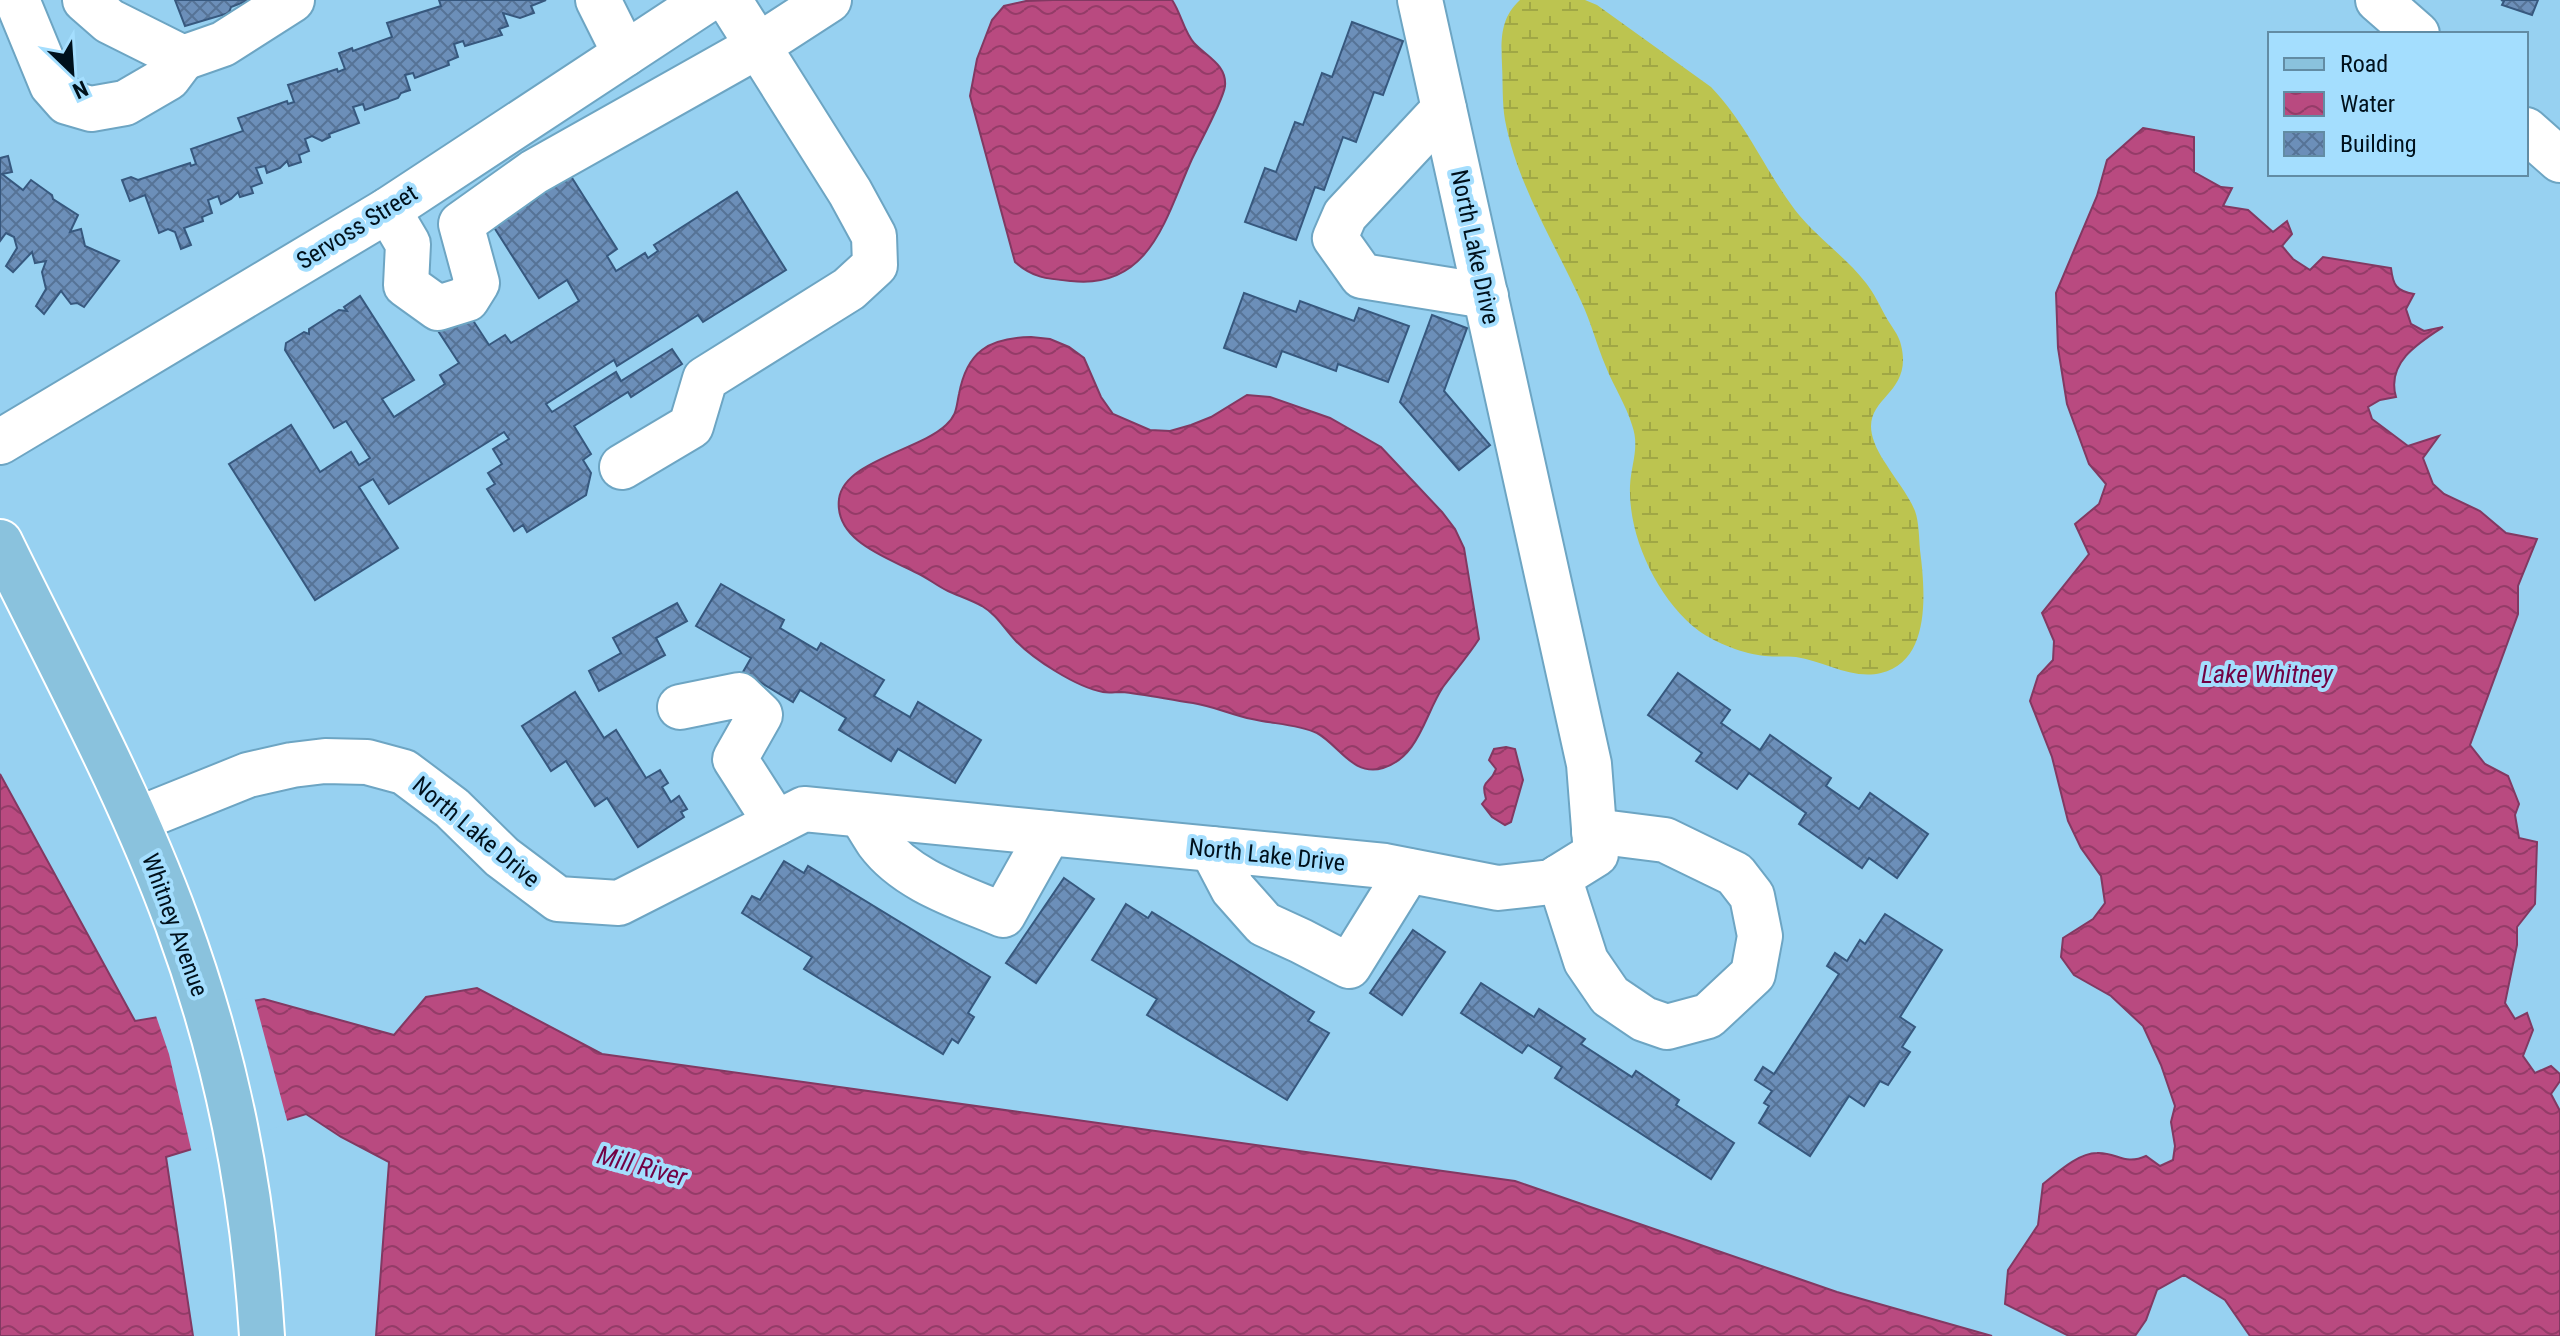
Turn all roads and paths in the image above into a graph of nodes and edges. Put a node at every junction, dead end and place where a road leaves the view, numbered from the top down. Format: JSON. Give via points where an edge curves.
{"nodes":[{"id":1,"x":17,"y":0,"type":"edge"},
{"id":2,"x":85,"y":0,"type":"edge"},
{"id":3,"x":292,"y":0,"type":"edge"},
{"id":4,"x":598,"y":0,"type":"edge"},
{"id":5,"x":707,"y":0,"type":"edge"},
{"id":6,"x":729,"y":0,"type":"edge"},
{"id":7,"x":829,"y":0,"type":"edge"},
{"id":8,"x":1420,"y":0,"type":"edge"},
{"id":9,"x":2378,"y":0,"type":"edge"},
{"id":10,"x":2415,"y":32,"type":"edge"},
{"id":11,"x":758,"y":46,"type":"junction"},
{"id":12,"x":625,"y":54,"type":"junction"},
{"id":13,"x":183,"y":58,"type":"junction"},
{"id":14,"x":1444,"y":109,"type":"junction"},
{"id":15,"x":399,"y":202,"type":"junction"},
{"id":16,"x":465,"y":240,"type":"junction"},
{"id":17,"x":1486,"y":296,"type":"junction"},
{"id":18,"x":0,"y":442,"type":"edge"},
{"id":19,"x":622,"y":467,"type":"dead end"},
{"id":20,"x":0,"y":542,"type":"edge"},
{"id":21,"x":680,"y":707,"type":"dead end"},
{"id":22,"x":861,"y":815,"type":"junction"},
{"id":23,"x":136,"y":820,"type":"junction"},
{"id":24,"x":776,"y":823,"type":"junction"},
{"id":25,"x":1594,"y":831,"type":"junction"},
{"id":26,"x":1049,"y":833,"type":"junction"},
{"id":27,"x":1212,"y":849,"type":"junction"},
{"id":28,"x":1408,"y":871,"type":"junction"},
{"id":29,"x":1559,"y":877,"type":"junction"},
{"id":30,"x":262,"y":1336,"type":"edge"}],
"edges":[{"from":1,"to":13,"type":"street","via":[[52,85],[67,102],[91,109],[125,103],[168,78]]},
{"from":2,"to":13,"type":"street","via":[[109,21]]},
{"from":3,"to":13,"type":"street","via":[[223,44]]},
{"from":4,"to":12,"type":"street"},
{"from":5,"to":12,"type":"street","name":"Servoss Street"},
{"from":6,"to":11,"type":"street"},
{"from":7,"to":11,"type":"street"},
{"from":8,"to":14,"type":"street","name":"North Lake Drive"},
{"from":9,"to":10,"type":"street"},
{"from":11,"to":16,"type":"street","via":[[534,172],[461,224]]},
{"from":11,"to":19,"type":"street","via":[[874,236],[875,265],[849,289],[705,379],[691,426]]},
{"from":12,"to":15,"type":"street","name":"Servoss Street"},
{"from":14,"to":17,"type":"street","name":"North Lake Drive"},
{"from":14,"to":17,"type":"street","via":[[1345,215],[1335,238],[1362,276]]},
{"from":15,"to":16,"type":"street","via":[[433,227]]},
{"from":15,"to":16,"type":"street","via":[[408,244],[406,285],[438,308],[467,299],[477,283]]},
{"from":15,"to":18,"type":"street","name":"Servoss Street"},
{"from":17,"to":25,"type":"street","name":"North Lake Drive","via":[[1589,764]]},
{"from":20,"to":23,"type":"main road","name":"Whitney Avenue"},
{"from":21,"to":24,"type":"street","via":[[739,695],[760,715],[735,759]]},
{"from":22,"to":24,"type":"street","name":"North Lake Drive","via":[[804,809]]},
{"from":22,"to":26,"type":"street","name":"North Lake Drive"},
{"from":22,"to":26,"type":"street","via":[[879,844],[906,869],[1003,915]]},
{"from":23,"to":24,"type":"street","name":"North Lake Drive","via":[[248,775],[325,761],[367,762],[404,772],[558,899],[619,903]]},
{"from":23,"to":30,"type":"main road","name":"Whitney Avenue","via":[[201,993],[234,1112]]},
{"from":25,"to":29,"type":"street","name":"North Lake Drive","via":[[1596,854]]},
{"from":25,"to":29,"type":"street","via":[[1665,840],[1735,874],[1752,896],[1760,936],[1753,974],[1708,1016],[1667,1027],[1644,1019],[1610,996],[1586,961]]},
{"from":26,"to":27,"type":"street","name":"North Lake Drive"},
{"from":27,"to":28,"type":"street","name":"North Lake Drive"},
{"from":27,"to":28,"type":"street","via":[[1233,889],[1264,924],[1349,966]]},
{"from":28,"to":29,"type":"street","name":"North Lake Drive","via":[[1498,888]]}]}
